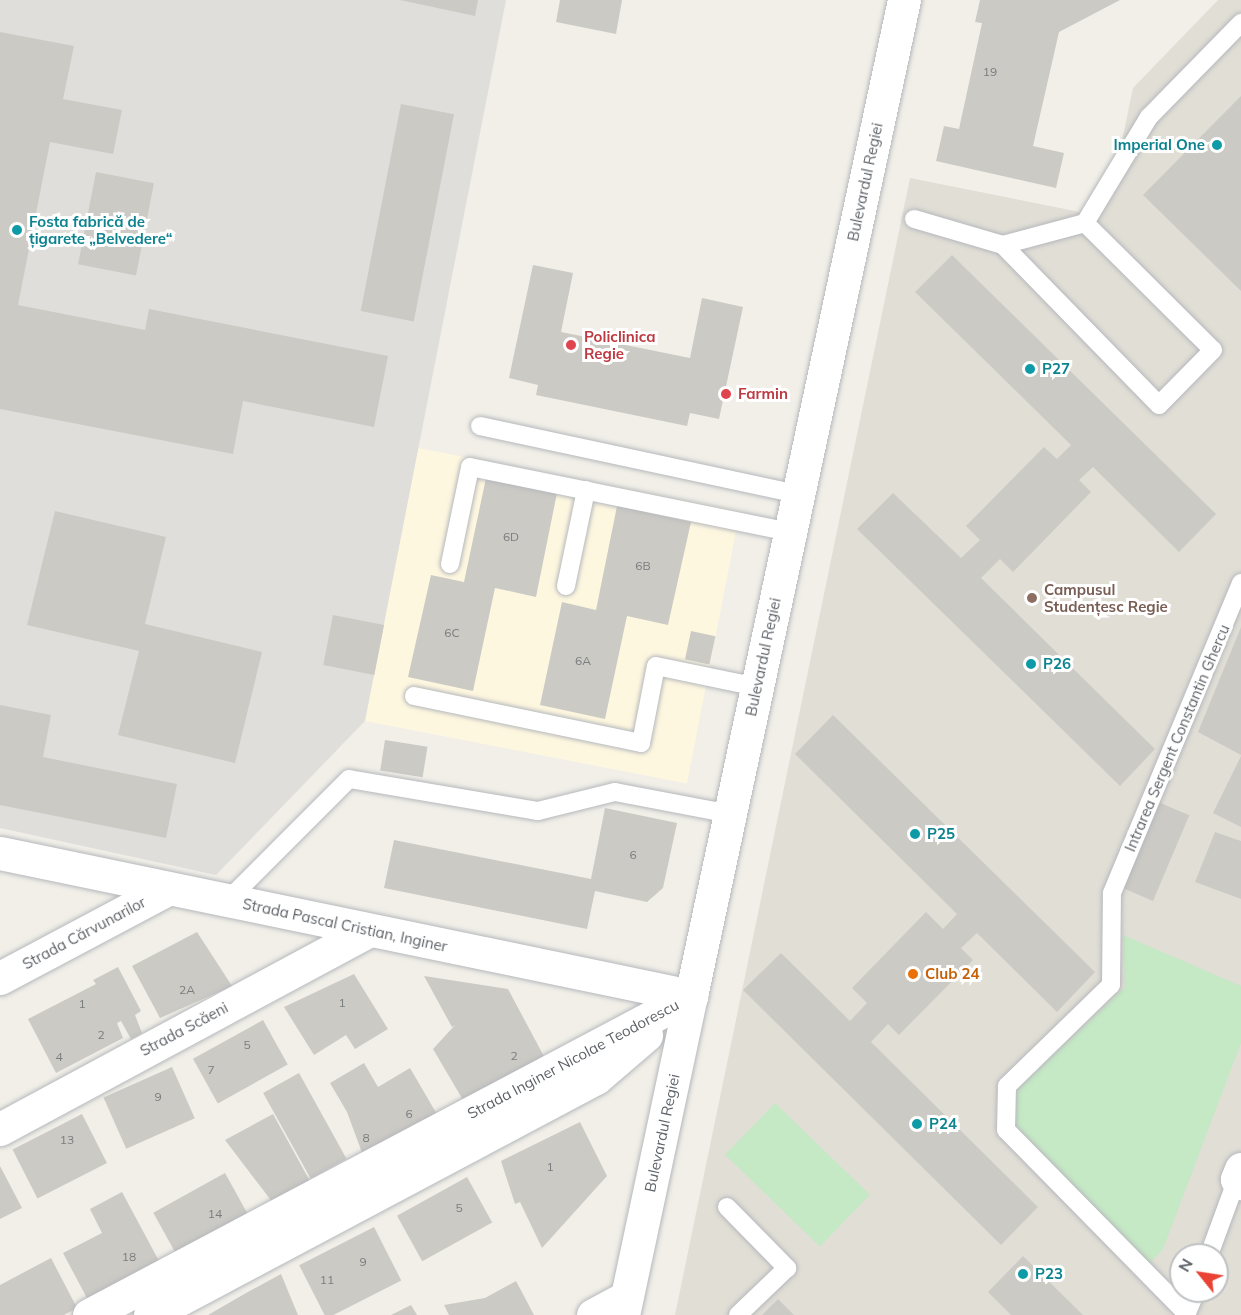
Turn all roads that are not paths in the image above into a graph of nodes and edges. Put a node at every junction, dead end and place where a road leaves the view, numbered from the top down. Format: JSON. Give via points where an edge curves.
{"nodes":[{"id":1,"x":904,"y":0,"type":"edge"},
{"id":2,"x":1241,"y":22,"type":"edge"},
{"id":3,"x":914,"y":219,"type":"dead end"},
{"id":4,"x":1084,"y":223,"type":"junction"},
{"id":5,"x":1003,"y":245,"type":"junction"},
{"id":6,"x":480,"y":426,"type":"dead end"},
{"id":7,"x":586,"y":490,"type":"junction"},
{"id":8,"x":798,"y":494,"type":"junction"},
{"id":9,"x":790,"y":532,"type":"junction"},
{"id":10,"x":450,"y":564,"type":"dead end"},
{"id":11,"x":1241,"y":583,"type":"edge"},
{"id":12,"x":566,"y":586,"type":"dead end"},
{"id":13,"x":757,"y":687,"type":"junction"},
{"id":14,"x":414,"y":696,"type":"dead end"},
{"id":15,"x":730,"y":814,"type":"junction"},
{"id":16,"x":0,"y":853,"type":"edge"},
{"id":17,"x":169,"y":888,"type":"junction"},
{"id":18,"x":228,"y":900,"type":"junction"},
{"id":19,"x":369,"y":930,"type":"junction"},
{"id":20,"x":0,"y":978,"type":"edge"},
{"id":21,"x":691,"y":996,"type":"junction"},
{"id":22,"x":0,"y":1129,"type":"edge"},
{"id":23,"x":1240,"y":1177,"type":"edge"},
{"id":24,"x":727,"y":1207,"type":"dead end"},
{"id":25,"x":1214,"y":1243,"type":"edge"},
{"id":26,"x":625,"y":1306,"type":"edge"},
{"id":27,"x":1187,"y":1314,"type":"edge"},
{"id":28,"x":89,"y":1315,"type":"edge"},
{"id":29,"x":150,"y":1315,"type":"edge"},
{"id":30,"x":593,"y":1315,"type":"edge"},
{"id":31,"x":738,"y":1315,"type":"edge"}],
"edges":[{"from":1,"to":8,"type":"street","name":"Bulevardul Regiei"},
{"from":2,"to":4,"type":"lane","via":[[1149,117]]},
{"from":3,"to":5,"type":"lane"},
{"from":4,"to":5,"type":"lane"},
{"from":4,"to":5,"type":"lane","via":[[1213,350],[1159,405]]},
{"from":6,"to":8,"type":"lane"},
{"from":7,"to":9,"type":"lane"},
{"from":7,"to":10,"type":"lane","via":[[470,467]]},
{"from":7,"to":12,"type":"lane"},
{"from":8,"to":9,"type":"street","name":"Bulevardul Regiei"},
{"from":9,"to":13,"type":"street","name":"Bulevardul Regiei"},
{"from":11,"to":27,"type":"lane","name":"Intrarea Sergent Constantin Ghercu","via":[[1112,893],[1111,985],[1007,1086],[1006,1130]]},
{"from":13,"to":14,"type":"lane","via":[[656,666],[641,743]]},
{"from":13,"to":15,"type":"street","name":"Bulevardul Regiei"},
{"from":15,"to":18,"type":"lane","via":[[615,792],[538,811],[349,779]]},
{"from":15,"to":21,"type":"street","name":"Bulevardul Regiei"},
{"from":16,"to":17,"type":"street","name":"Strada Pascal Cristian, Inginer"},
{"from":17,"to":18,"type":"street","name":"Strada Pascal Cristian, Inginer"},
{"from":17,"to":20,"type":"street","name":"Strada Cărvunarilor"},
{"from":18,"to":19,"type":"street","name":"Strada Pascal Cristian, Inginer"},
{"from":19,"to":21,"type":"street","name":"Strada Pascal Cristian, Inginer"},
{"from":19,"to":22,"type":"street","name":"Strada Scăeni"},
{"from":21,"to":26,"type":"street","name":"Bulevardul Regiei"},
{"from":21,"to":28,"type":"street","name":"Strada Inginer Nicolae Teodorescu"},
{"from":21,"to":29,"type":"street","name":"Strada Inginer Nicolae Teodorescu","via":[[597,1078]]},
{"from":23,"to":25,"type":"lane"},
{"from":24,"to":31,"type":"lane","via":[[787,1268]]},
{"from":26,"to":30,"type":"street"}]}
